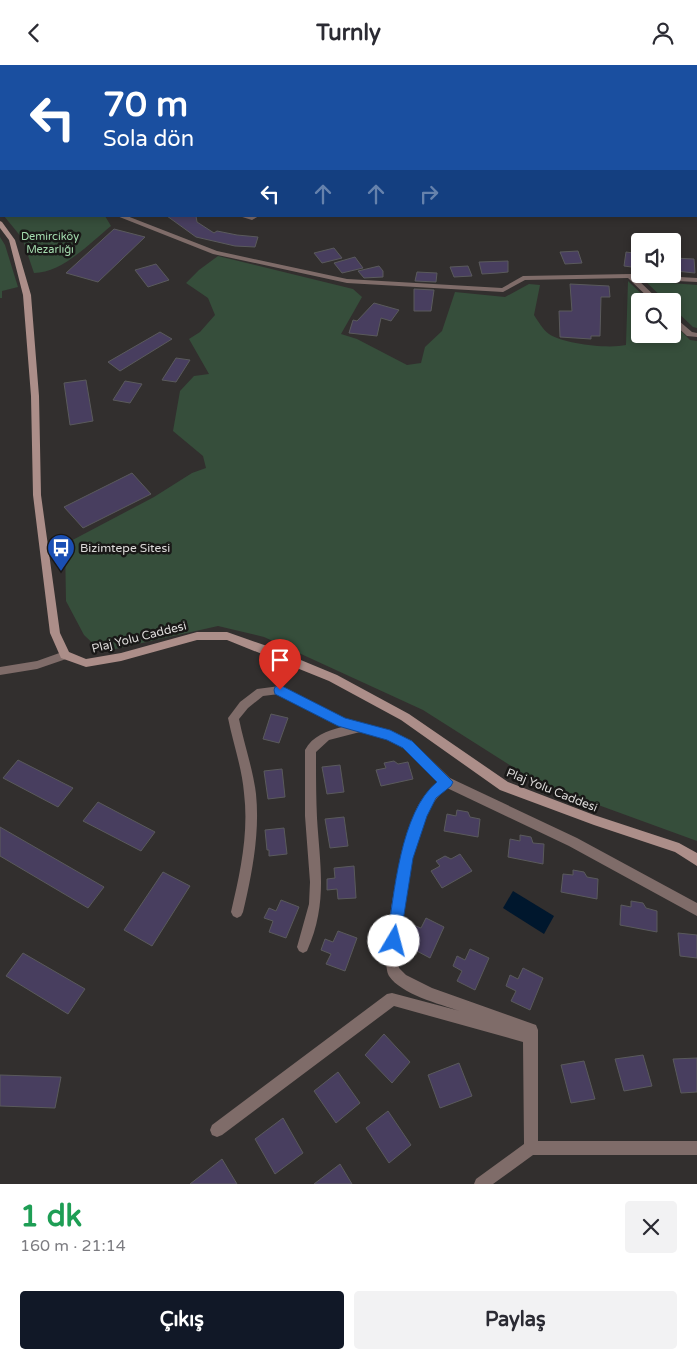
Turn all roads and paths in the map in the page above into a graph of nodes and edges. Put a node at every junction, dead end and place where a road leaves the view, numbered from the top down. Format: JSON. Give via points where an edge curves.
{"nodes":[{"id":1,"x":123,"y":217,"type":"edge"},
{"id":2,"x":0,"y":223,"type":"edge"},
{"id":3,"x":630,"y":276,"type":"junction"},
{"id":4,"x":697,"y":280,"type":"edge"},
{"id":5,"x":648,"y":293,"type":"edge"},
{"id":6,"x":681,"y":326,"type":"edge"},
{"id":7,"x":697,"y":335,"type":"edge"},
{"id":8,"x":65,"y":655,"type":"junction"},
{"id":9,"x":0,"y":671,"type":"edge"},
{"id":10,"x":358,"y":728,"type":"junction"},
{"id":11,"x":446,"y":782,"type":"junction"},
{"id":12,"x":697,"y":860,"type":"edge"},
{"id":13,"x":697,"y":910,"type":"edge"},
{"id":14,"x":237,"y":911,"type":"dead end"},
{"id":15,"x":304,"y":947,"type":"dead end"},
{"id":16,"x":530,"y":1037,"type":"junction"},
{"id":17,"x":217,"y":1130,"type":"dead end"},
{"id":18,"x":531,"y":1148,"type":"junction"},
{"id":19,"x":697,"y":1148,"type":"edge"},
{"id":20,"x":481,"y":1184,"type":"edge"}],
"edges":[{"from":1,"to":3,"type":"street","via":[[215,253],[347,281],[503,291],[523,278]]},
{"from":2,"to":8,"type":"street","via":[[12,240],[27,296],[35,396],[37,495],[55,633]]},
{"from":3,"to":4,"type":"street"},
{"from":3,"to":5,"type":"street"},
{"from":6,"to":7,"type":"street","via":[[690,334]]},
{"from":8,"to":9,"type":"street","via":[[37,665]]},
{"from":8,"to":12,"type":"street","name":"Plaj Yolu Caddesi","via":[[86,663],[198,636],[227,636],[333,677],[405,717],[504,786],[679,848]]},
{"from":10,"to":11,"type":"street","via":[[390,735],[408,745]]},
{"from":10,"to":14,"type":"street","via":[[342,723],[280,690],[261,692],[234,717],[250,794],[245,880]]},
{"from":10,"to":15,"type":"street","via":[[326,736],[310,750],[316,882]]},
{"from":11,"to":13,"type":"street","via":[[573,842]]},
{"from":11,"to":16,"type":"street","via":[[432,794],[420,815],[406,858],[392,958],[394,970],[401,980],[430,994],[531,1030]]},
{"from":16,"to":17,"type":"street","via":[[392,999]]},
{"from":16,"to":18,"type":"street"},
{"from":18,"to":19,"type":"street"},
{"from":18,"to":20,"type":"street"}]}
